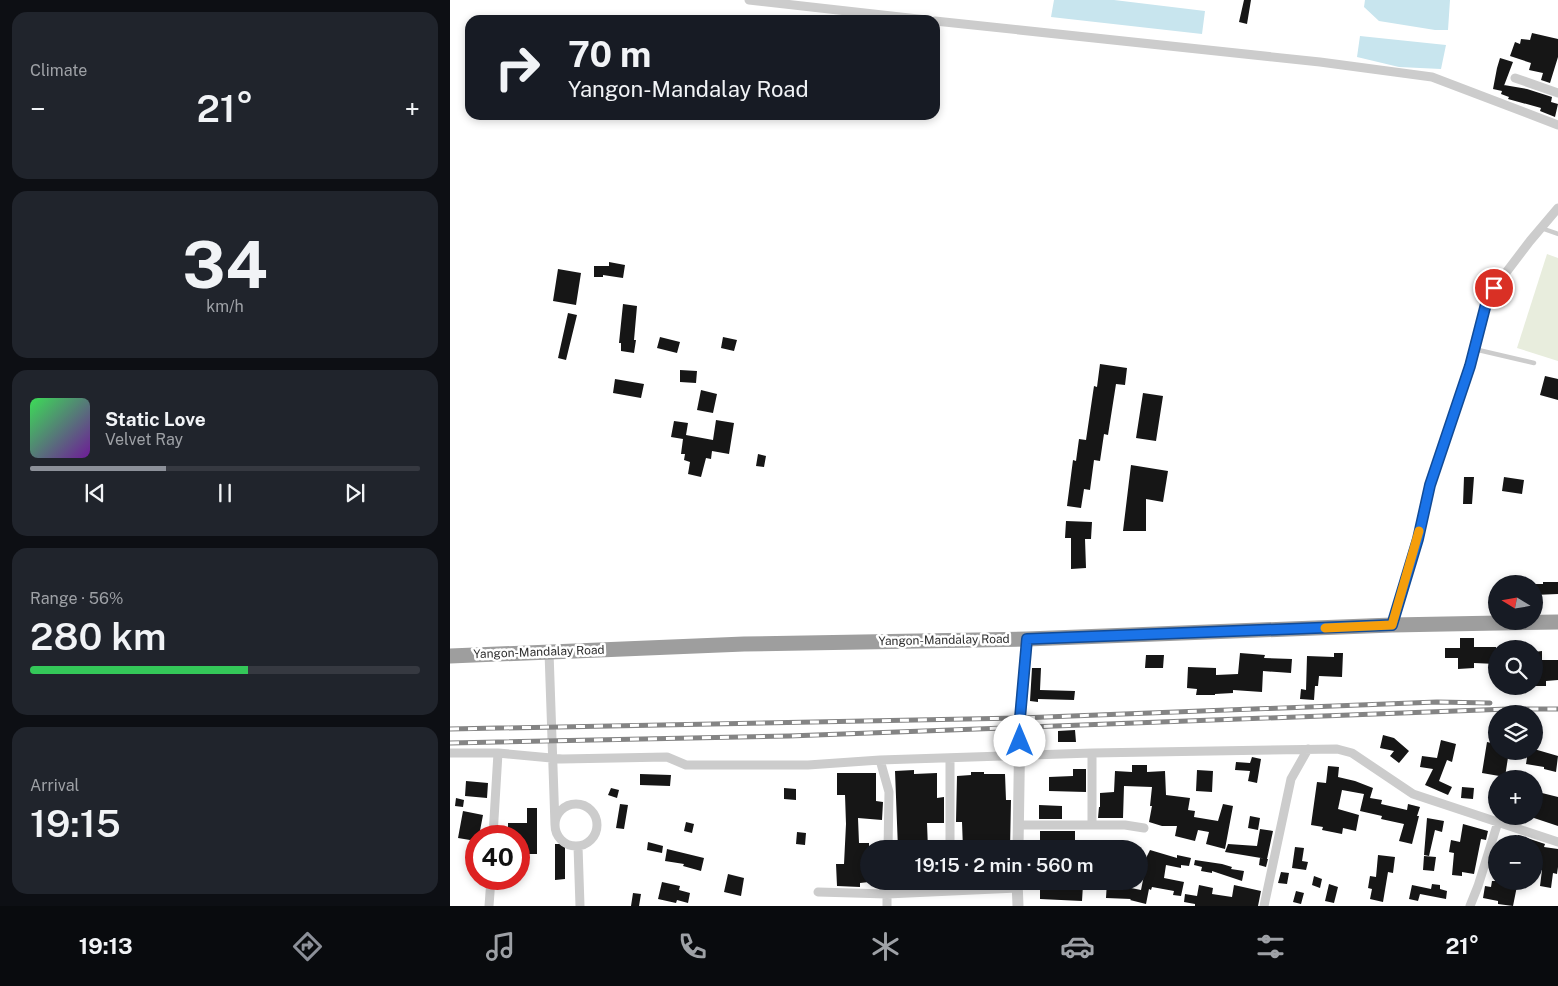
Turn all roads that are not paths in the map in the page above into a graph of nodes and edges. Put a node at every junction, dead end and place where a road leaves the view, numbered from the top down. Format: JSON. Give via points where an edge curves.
{"nodes":[{"id":1,"x":749,"y":0,"type":"edge"},
{"id":2,"x":882,"y":15,"type":"edge"},
{"id":3,"x":940,"y":22,"type":"edge"},
{"id":4,"x":1515,"y":78,"type":"dead end"},
{"id":5,"x":1558,"y":93,"type":"edge"},
{"id":6,"x":1558,"y":125,"type":"edge"},
{"id":7,"x":1558,"y":208,"type":"edge"},
{"id":8,"x":1541,"y":228,"type":"junction"},
{"id":9,"x":1558,"y":234,"type":"edge"},
{"id":10,"x":1474,"y":349,"type":"junction"},
{"id":11,"x":1534,"y":364,"type":"dead end"},
{"id":12,"x":1558,"y":622,"type":"edge"},
{"id":13,"x":1392,"y":625,"type":"junction"},
{"id":14,"x":1027,"y":639,"type":"junction"},
{"id":15,"x":549,"y":652,"type":"junction"},
{"id":16,"x":450,"y":656,"type":"edge"},
{"id":17,"x":1308,"y":749,"type":"junction"},
{"id":18,"x":498,"y":753,"type":"junction"},
{"id":19,"x":1092,"y":753,"type":"junction"},
{"id":20,"x":450,"y":754,"type":"edge"},
{"id":21,"x":1020,"y":756,"type":"junction"},
{"id":22,"x":554,"y":758,"type":"junction"},
{"id":23,"x":950,"y":758,"type":"junction"},
{"id":24,"x":880,"y":760,"type":"junction"},
{"id":25,"x":1488,"y":819,"type":"edge"},
{"id":26,"x":494,"y":825,"type":"edge"},
{"id":27,"x":555,"y":825,"type":"junction"},
{"id":28,"x":1018,"y":825,"type":"junction"},
{"id":29,"x":1092,"y":825,"type":"junction"},
{"id":30,"x":1497,"y":825,"type":"edge"},
{"id":31,"x":1507,"y":825,"type":"edge"},
{"id":32,"x":1144,"y":828,"type":"dead end"},
{"id":33,"x":888,"y":840,"type":"edge"},
{"id":34,"x":950,"y":840,"type":"edge"},
{"id":35,"x":1018,"y":840,"type":"edge"},
{"id":36,"x":1558,"y":842,"type":"edge"},
{"id":37,"x":578,"y":846,"type":"junction"},
{"id":38,"x":490,"y":890,"type":"edge"},
{"id":39,"x":887,"y":890,"type":"edge"},
{"id":40,"x":918,"y":890,"type":"edge"},
{"id":41,"x":1017,"y":890,"type":"edge"},
{"id":42,"x":818,"y":892,"type":"dead end"},
{"id":43,"x":887,"y":894,"type":"junction"},
{"id":44,"x":489,"y":906,"type":"edge"},
{"id":45,"x":580,"y":906,"type":"edge"},
{"id":46,"x":887,"y":906,"type":"edge"},
{"id":47,"x":1018,"y":906,"type":"edge"},
{"id":48,"x":1264,"y":906,"type":"edge"},
{"id":49,"x":1470,"y":906,"type":"edge"}],
"edges":[{"from":1,"to":2,"type":"street"},
{"from":3,"to":6,"type":"street","via":[[1432,77]]},
{"from":4,"to":5,"type":"street"},
{"from":7,"to":8,"type":"street"},
{"from":8,"to":9,"type":"lane"},
{"from":8,"to":10,"type":"street","via":[[1487,300]]},
{"from":10,"to":11,"type":"lane"},
{"from":10,"to":13,"type":"street","via":[[1430,485],[1418,539]]},
{"from":12,"to":13,"type":"highway","name":"Yangon-Mandalay Road"},
{"from":13,"to":14,"type":"highway","name":"Yangon-Mandalay Road"},
{"from":14,"to":15,"type":"highway","name":"Yangon-Mandalay Road","via":[[744,644]]},
{"from":14,"to":21,"type":"street"},
{"from":15,"to":16,"type":"highway","name":"Yangon-Mandalay Road"},
{"from":15,"to":22,"type":"street"},
{"from":17,"to":19,"type":"street"},
{"from":17,"to":25,"type":"street","via":[[1337,749],[1352,753],[1413,794]]},
{"from":17,"to":48,"type":"street","via":[[1291,779]]},
{"from":18,"to":20,"type":"street"},
{"from":18,"to":22,"type":"street"},
{"from":18,"to":26,"type":"street"},
{"from":19,"to":21,"type":"street"},
{"from":19,"to":29,"type":"street"},
{"from":21,"to":23,"type":"street"},
{"from":21,"to":28,"type":"street"},
{"from":22,"to":24,"type":"street","via":[[667,756],[686,765]]},
{"from":22,"to":27,"type":"street"},
{"from":23,"to":24,"type":"street"},
{"from":23,"to":34,"type":"street"},
{"from":24,"to":33,"type":"street","via":[[889,792]]},
{"from":27,"to":37,"type":"street","via":[[564,843]]},
{"from":27,"to":37,"type":"street","via":[[564,808],[576,803],[588,808],[597,826],[591,840]]},
{"from":28,"to":29,"type":"street"},
{"from":28,"to":35,"type":"street"},
{"from":29,"to":32,"type":"street"},
{"from":30,"to":49,"type":"street"},
{"from":31,"to":36,"type":"street"},
{"from":37,"to":45,"type":"street"},
{"from":38,"to":44,"type":"street"},
{"from":39,"to":43,"type":"street"},
{"from":40,"to":43,"type":"street"},
{"from":41,"to":47,"type":"street"},
{"from":42,"to":43,"type":"street"},
{"from":43,"to":46,"type":"street"}]}
